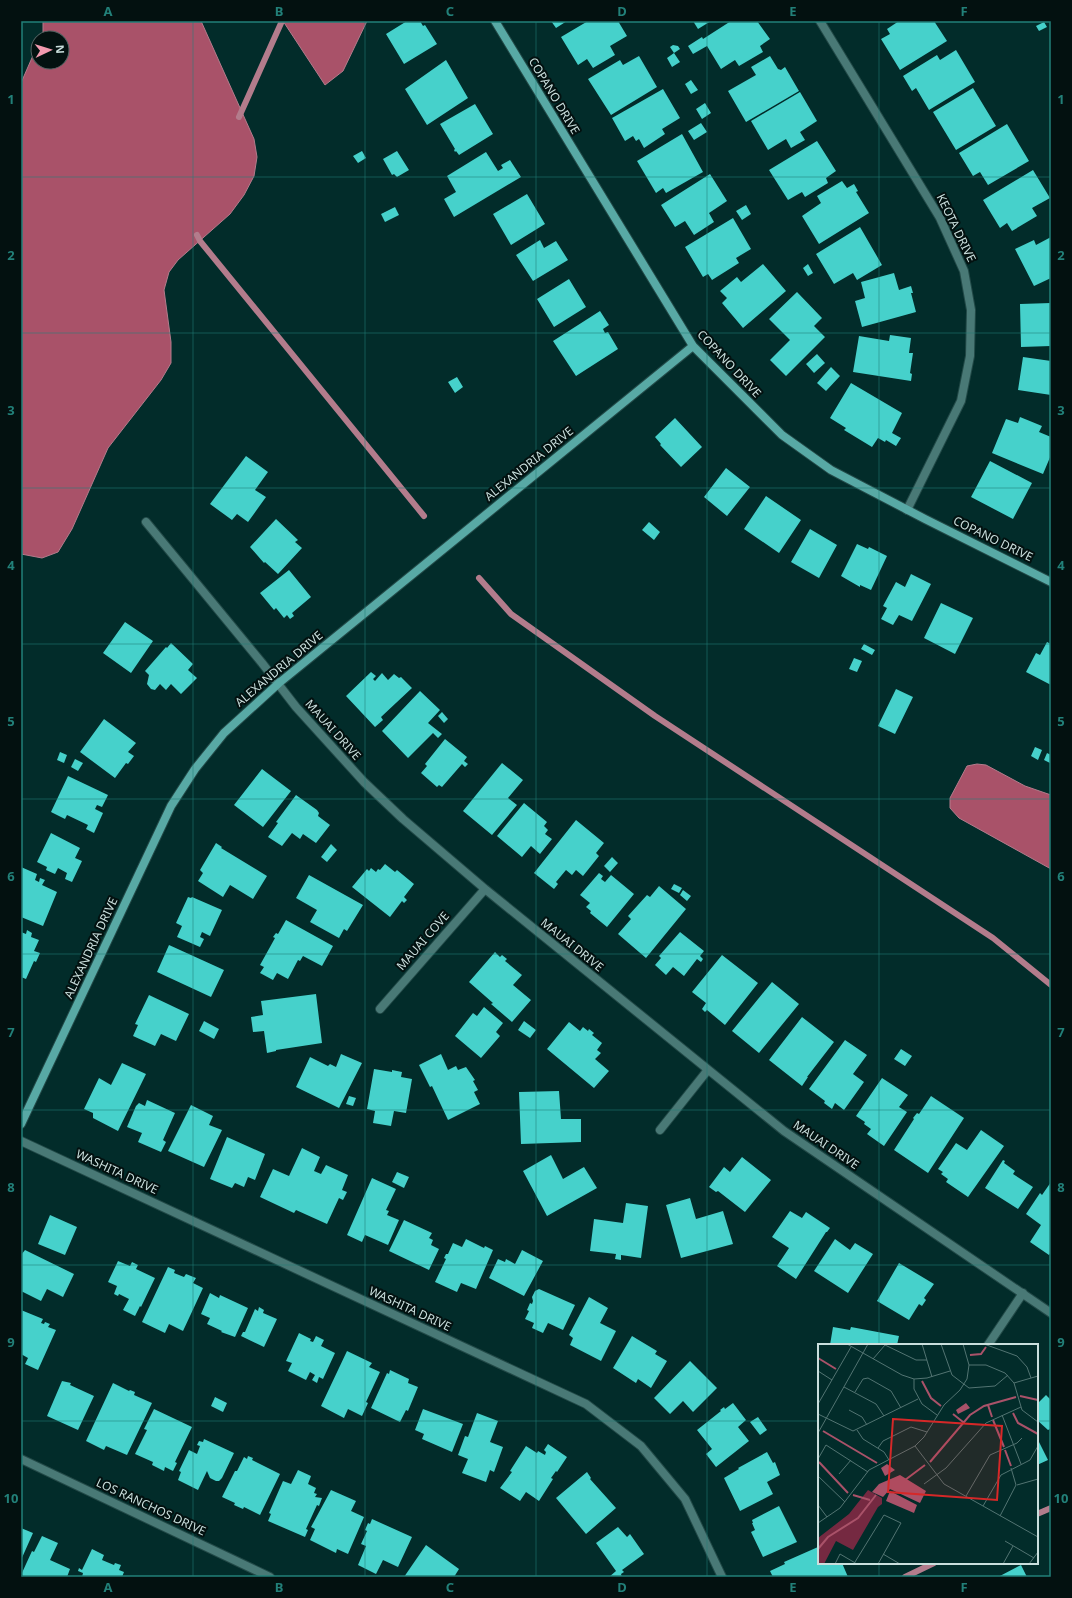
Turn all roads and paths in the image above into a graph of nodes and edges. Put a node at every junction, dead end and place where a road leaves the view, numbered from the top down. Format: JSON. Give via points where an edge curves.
{"nodes":[{"id":1,"x":495,"y":21,"type":"edge"},
{"id":2,"x":820,"y":21,"type":"edge"},
{"id":3,"x":693,"y":346,"type":"junction"},
{"id":4,"x":907,"y":510,"type":"junction"},
{"id":5,"x":146,"y":522,"type":"dead end"},
{"id":6,"x":1051,"y":582,"type":"edge"},
{"id":7,"x":279,"y":683,"type":"junction"},
{"id":8,"x":485,"y":889,"type":"junction"},
{"id":9,"x":380,"y":1009,"type":"dead end"},
{"id":10,"x":707,"y":1070,"type":"junction"},
{"id":11,"x":21,"y":1124,"type":"edge"},
{"id":12,"x":660,"y":1130,"type":"dead end"},
{"id":13,"x":21,"y":1140,"type":"edge"},
{"id":14,"x":1023,"y":1293,"type":"junction"},
{"id":15,"x":1051,"y":1313,"type":"edge"},
{"id":16,"x":989,"y":1344,"type":"edge"},
{"id":17,"x":21,"y":1459,"type":"edge"},
{"id":18,"x":270,"y":1577,"type":"edge"},
{"id":19,"x":722,"y":1577,"type":"edge"}],
"edges":[{"from":1,"to":3,"type":"street","name":"COPANO DRIVE"},
{"from":2,"to":4,"type":"street","name":"KEOTA DRIVE","via":[[940,218],[964,271],[971,310],[970,356],[961,400]]},
{"from":3,"to":4,"type":"street","name":"COPANO DRIVE","via":[[782,435],[831,470]]},
{"from":3,"to":7,"type":"street","name":"ALEXANDRIA DRIVE"},
{"from":4,"to":6,"type":"street","name":"COPANO DRIVE"},
{"from":5,"to":7,"type":"street","name":"MAUAI DRIVE"},
{"from":7,"to":8,"type":"street","name":"MAUAI DRIVE","via":[[296,707],[364,782]]},
{"from":7,"to":11,"type":"street","name":"ALEXANDRIA DRIVE","via":[[224,733],[195,769],[171,806]]},
{"from":8,"to":9,"type":"street","name":"MAUAI COVE"},
{"from":8,"to":10,"type":"street","name":"MAUAI DRIVE"},
{"from":10,"to":12,"type":"street"},
{"from":10,"to":14,"type":"street","name":"MAUAI DRIVE","via":[[784,1131]]},
{"from":13,"to":19,"type":"street","name":"WASHITA DRIVE","via":[[586,1404],[641,1446],[685,1499]]},
{"from":14,"to":15,"type":"street","name":"MAUAI DRIVE"},
{"from":14,"to":16,"type":"street"},
{"from":17,"to":18,"type":"street","name":"LOS RANCHOS DRIVE"}]}
